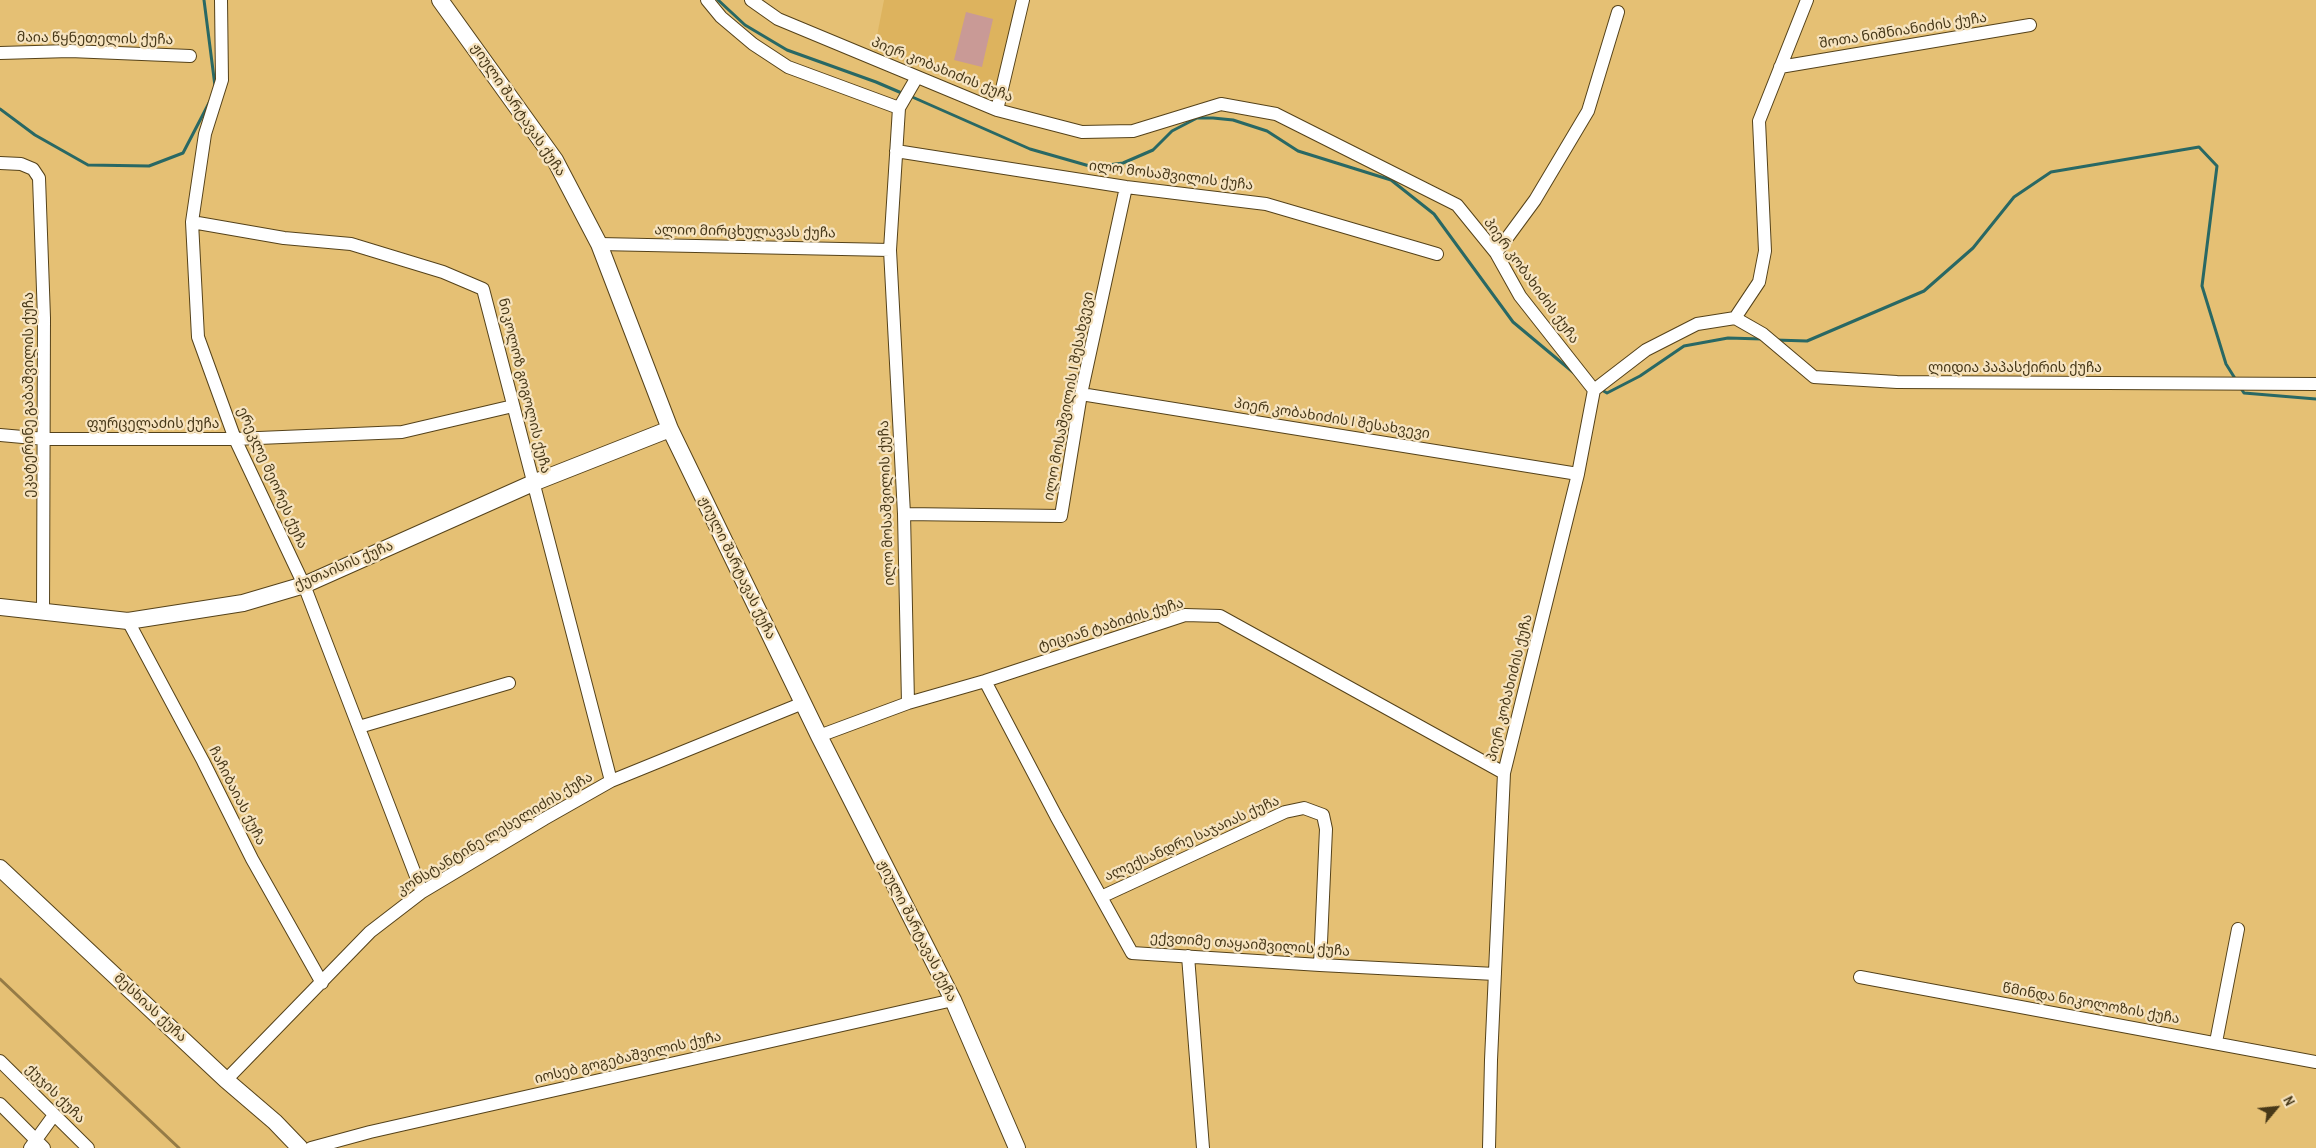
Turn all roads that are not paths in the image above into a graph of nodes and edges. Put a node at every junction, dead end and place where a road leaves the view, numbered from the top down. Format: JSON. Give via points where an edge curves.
{"nodes":[{"id":1,"x":221,"y":0,"type":"edge"},
{"id":2,"x":440,"y":0,"type":"edge"},
{"id":3,"x":707,"y":0,"type":"edge"},
{"id":4,"x":751,"y":0,"type":"edge"},
{"id":5,"x":1023,"y":0,"type":"edge"},
{"id":6,"x":1807,"y":0,"type":"edge"},
{"id":7,"x":1618,"y":12,"type":"dead end"},
{"id":8,"x":2030,"y":25,"type":"dead end"},
{"id":9,"x":0,"y":53,"type":"edge"},
{"id":10,"x":190,"y":56,"type":"dead end"},
{"id":11,"x":1780,"y":67,"type":"junction"},
{"id":12,"x":917,"y":77,"type":"junction"},
{"id":13,"x":900,"y":106,"type":"junction"},
{"id":14,"x":997,"y":110,"type":"junction"},
{"id":15,"x":896,"y":151,"type":"junction"},
{"id":16,"x":0,"y":163,"type":"edge"},
{"id":17,"x":1126,"y":187,"type":"junction"},
{"id":18,"x":192,"y":222,"type":"junction"},
{"id":19,"x":599,"y":244,"type":"junction"},
{"id":20,"x":890,"y":250,"type":"junction"},
{"id":21,"x":1496,"y":253,"type":"junction"},
{"id":22,"x":1438,"y":254,"type":"dead end"},
{"id":23,"x":1735,"y":318,"type":"junction"},
{"id":24,"x":2316,"y":384,"type":"edge"},
{"id":25,"x":1594,"y":390,"type":"junction"},
{"id":26,"x":1082,"y":394,"type":"junction"},
{"id":27,"x":513,"y":406,"type":"junction"},
{"id":28,"x":670,"y":429,"type":"junction"},
{"id":29,"x":0,"y":435,"type":"edge"},
{"id":30,"x":45,"y":439,"type":"junction"},
{"id":31,"x":235,"y":439,"type":"junction"},
{"id":32,"x":1578,"y":474,"type":"junction"},
{"id":33,"x":533,"y":483,"type":"junction"},
{"id":34,"x":904,"y":514,"type":"junction"},
{"id":35,"x":304,"y":585,"type":"junction"},
{"id":36,"x":0,"y":607,"type":"edge"},
{"id":37,"x":43,"y":613,"type":"junction"},
{"id":38,"x":128,"y":621,"type":"junction"},
{"id":39,"x":985,"y":681,"type":"junction"},
{"id":40,"x":509,"y":683,"type":"dead end"},
{"id":41,"x":803,"y":703,"type":"junction"},
{"id":42,"x":908,"y":703,"type":"junction"},
{"id":43,"x":359,"y":727,"type":"junction"},
{"id":44,"x":819,"y":736,"type":"junction"},
{"id":45,"x":1504,"y":773,"type":"junction"},
{"id":46,"x":612,"y":781,"type":"junction"},
{"id":47,"x":0,"y":868,"type":"edge"},
{"id":48,"x":422,"y":892,"type":"junction"},
{"id":49,"x":1101,"y":897,"type":"junction"},
{"id":50,"x":2238,"y":928,"type":"dead end"},
{"id":51,"x":1188,"y":956,"type":"junction"},
{"id":52,"x":1320,"y":966,"type":"junction"},
{"id":53,"x":1495,"y":974,"type":"junction"},
{"id":54,"x":1860,"y":977,"type":"dead end"},
{"id":55,"x":322,"y":983,"type":"junction"},
{"id":56,"x":953,"y":1000,"type":"junction"},
{"id":57,"x":2216,"y":1042,"type":"junction"},
{"id":58,"x":0,"y":1061,"type":"edge"},
{"id":59,"x":2316,"y":1062,"type":"edge"},
{"id":60,"x":226,"y":1080,"type":"junction"},
{"id":61,"x":0,"y":1104,"type":"edge"},
{"id":62,"x":54,"y":1115,"type":"junction"},
{"id":63,"x":37,"y":1145,"type":"edge"},
{"id":64,"x":88,"y":1148,"type":"edge"},
{"id":65,"x":300,"y":1148,"type":"edge"},
{"id":66,"x":311,"y":1148,"type":"edge"},
{"id":67,"x":1017,"y":1148,"type":"edge"},
{"id":68,"x":1203,"y":1148,"type":"edge"},
{"id":69,"x":1489,"y":1148,"type":"edge"}],
"edges":[{"from":1,"to":18,"type":"street","name":"ერეკლე მეორეს ქუჩა","via":[[222,80],[205,134]]},
{"from":2,"to":19,"type":"street","name":"ჟიული შარტავას ქუჩა","via":[[555,160]]},
{"from":3,"to":13,"type":"street","via":[[753,44],[788,67]]},
{"from":4,"to":12,"type":"street","name":"პიერ კობახიძის ქუჩა","via":[[778,19]]},
{"from":5,"to":14,"type":"street"},
{"from":6,"to":11,"type":"street"},
{"from":7,"to":21,"type":"street","via":[[1588,111],[1535,200]]},
{"from":8,"to":11,"type":"street","name":"შოთა ნიშნიანიძის ქუჩა"},
{"from":9,"to":10,"type":"street","name":"მაია წყნეთელის ქუჩა","via":[[70,51]]},
{"from":11,"to":23,"type":"street","via":[[1759,121],[1765,251],[1759,282]]},
{"from":12,"to":13,"type":"street"},
{"from":12,"to":14,"type":"street","name":"პიერ კობახიძის ქუჩა"},
{"from":13,"to":15,"type":"street","name":"ილო მოსაშვილის ქუჩა"},
{"from":14,"to":21,"type":"street","name":"პიერ კობახიძის ქუჩა","via":[[1082,132],[1133,131],[1221,104],[1276,114],[1457,205]]},
{"from":15,"to":17,"type":"street","name":"ილო მოსაშვილის ქუჩა"},
{"from":15,"to":20,"type":"street","name":"ილო მოსაშვილის ქუჩა"},
{"from":16,"to":30,"type":"street","name":"ეკატერინე გაბაშვილის ქუჩა","via":[[21,164],[33,169],[39,178]]},
{"from":17,"to":22,"type":"street","name":"ილო მოსაშვილის ქუჩა","via":[[1266,204]]},
{"from":17,"to":26,"type":"street","name":"ილო მოსაშვილის I შესახვევი"},
{"from":18,"to":27,"type":"street","name":"ნიკოლოზ გოგოლის ქუჩა","via":[[284,238],[351,244],[478,285],[486,294]]},
{"from":18,"to":31,"type":"street","name":"ერეკლე მეორეს ქუჩა","via":[[198,337]]},
{"from":19,"to":20,"type":"street","name":"ალიო მირცხულავას ქუჩა"},
{"from":19,"to":28,"type":"street","name":"ჟიული შარტავას ქუჩა"},
{"from":20,"to":34,"type":"street","name":"ილო მოსაშვილის ქუჩა"},
{"from":21,"to":25,"type":"street","name":"პიერ კობახიძის ქუჩა","via":[[1520,296]]},
{"from":23,"to":24,"type":"street","name":"ლიდია პაპასქირის ქუჩა","via":[[1763,334],[1814,377],[1897,382]]},
{"from":23,"to":25,"type":"street","via":[[1697,324],[1646,350]]},
{"from":25,"to":32,"type":"street","name":"პიერ კობახიძის ქუჩა"},
{"from":26,"to":32,"type":"street","name":"პიერ კობახიძის I შესახვევი"},
{"from":26,"to":34,"type":"street","name":"ილო მოსაშვილის I შესახვევი","via":[[1062,516]]},
{"from":27,"to":31,"type":"street","name":"ფურცელაძის ქუჩა","via":[[402,432]]},
{"from":27,"to":33,"type":"street","name":"ნიკოლოზ გოგოლის ქუჩა"},
{"from":28,"to":33,"type":"street","name":"ქუთაისის ქუჩა"},
{"from":28,"to":41,"type":"street","name":"ჟიული შარტავას ქუჩა"},
{"from":29,"to":30,"type":"street","name":"ფურცელაძის ქუჩა"},
{"from":30,"to":31,"type":"street","name":"ფურცელაძის ქუჩა"},
{"from":30,"to":37,"type":"street","name":"ეკატერინე გაბაშვილის ქუჩა"},
{"from":31,"to":35,"type":"street","name":"ერეკლე მეორეს ქუჩა"},
{"from":32,"to":45,"type":"street","name":"პიერ კობახიძის ქუჩა"},
{"from":33,"to":35,"type":"street","name":"ქუთაისის ქუჩა"},
{"from":33,"to":46,"type":"street","name":"ნიკოლოზ გოგოლის ქუჩა"},
{"from":34,"to":42,"type":"street","name":"ილო მოსაშვილის ქუჩა"},
{"from":35,"to":38,"type":"street","name":"ქუთაისის ქუჩა","via":[[242,603]]},
{"from":35,"to":43,"type":"street","name":"ერეკლე მეორეს ქუჩა"},
{"from":36,"to":37,"type":"street","name":"ქუთაისის ქუჩა"},
{"from":37,"to":38,"type":"street","name":"ქუთაისის ქუჩა"},
{"from":38,"to":55,"type":"street","name":"ჩაჩიბაიას ქუჩა","via":[[252,859]]},
{"from":39,"to":42,"type":"street","name":"ტიციან ტაბიძის ქუჩა"},
{"from":39,"to":45,"type":"street","name":"ტიციან ტაბიძის ქუჩა","via":[[1185,615],[1220,616]]},
{"from":39,"to":49,"type":"street","name":"ექვთიმე თაყაიშვილის ქუჩა"},
{"from":40,"to":43,"type":"street"},
{"from":41,"to":44,"type":"street","name":"ჟიული შარტავას ქუჩა"},
{"from":41,"to":46,"type":"street","name":"კონსტანტინე ლესელიძის ქუჩა"},
{"from":42,"to":44,"type":"street","name":"ტიციან ტაბიძის ქუჩა"},
{"from":43,"to":48,"type":"street","name":"ერეკლე მეორეს ქუჩა"},
{"from":44,"to":56,"type":"street","name":"ჟიული შარტავას ქუჩა"},
{"from":45,"to":53,"type":"street","name":"პიერ კობახიძის ქუჩა"},
{"from":46,"to":48,"type":"street","name":"კონსტანტინე ლესელიძის ქუჩა"},
{"from":47,"to":60,"type":"street","name":"მესხიას ქუჩა"},
{"from":48,"to":55,"type":"street","name":"კონსტანტინე ლესელიძის ქუჩა","via":[[370,932]]},
{"from":49,"to":51,"type":"street","name":"ექვთიმე თაყაიშვილის ქუჩა","via":[[1132,953]]},
{"from":49,"to":52,"type":"street","name":"ალექსანდრე საჯაიას ქუჩა","via":[[1285,812],[1304,808],[1323,815],[1326,829]]},
{"from":50,"to":57,"type":"street"},
{"from":51,"to":52,"type":"street","name":"ექვთიმე თაყაიშვილის ქუჩა"},
{"from":51,"to":68,"type":"street"},
{"from":52,"to":53,"type":"street","name":"ექვთიმე თაყაიშვილის ქუჩა"},
{"from":53,"to":69,"type":"street","name":"პიერ კობახიძის ქუჩა"},
{"from":54,"to":57,"type":"street","name":"წმინდა ნიკოლოზის ქუჩა"},
{"from":55,"to":60,"type":"street","name":"კონსტანტინე ლესელიძის ქუჩა"},
{"from":56,"to":66,"type":"street","name":"იოსებ გოგებაშვილის ქუჩა"},
{"from":56,"to":67,"type":"street","name":"ჟიული შარტავას ქუჩა"},
{"from":57,"to":59,"type":"street","name":"წმინდა ნიკოლოზის ქუჩა"},
{"from":58,"to":62,"type":"street","name":"ქუჯის ქუჩა"},
{"from":60,"to":65,"type":"street","name":"მესხიას ქუჩა"},
{"from":61,"to":63,"type":"street"},
{"from":62,"to":63,"type":"street"},
{"from":62,"to":64,"type":"street","name":"ქუჯის ქუჩა"}]}
